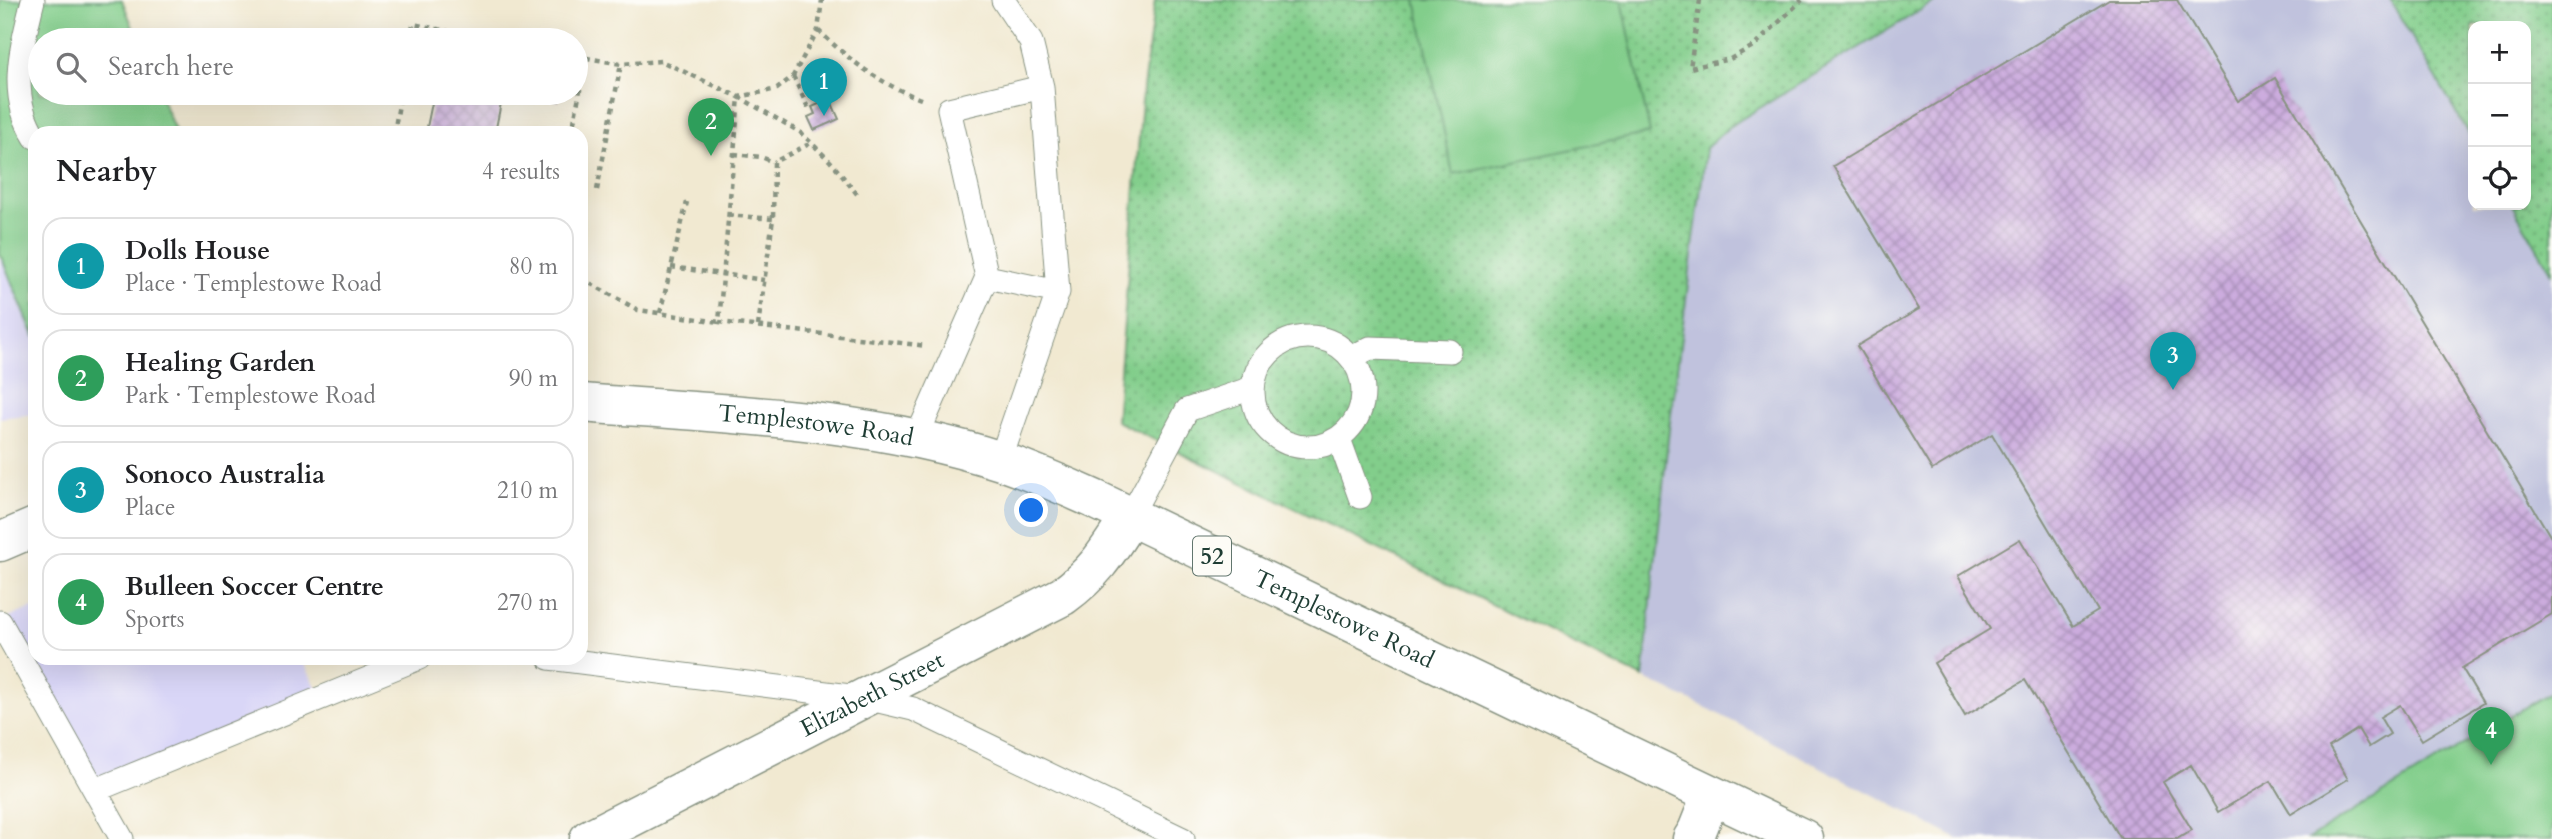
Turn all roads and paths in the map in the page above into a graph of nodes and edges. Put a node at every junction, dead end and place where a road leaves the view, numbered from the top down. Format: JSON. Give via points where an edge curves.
{"nodes":[{"id":1,"x":33,"y":0,"type":"edge"},
{"id":2,"x":822,"y":0,"type":"edge"},
{"id":3,"x":1003,"y":0,"type":"edge"},
{"id":4,"x":1700,"y":0,"type":"edge"},
{"id":5,"x":1802,"y":0,"type":"edge"},
{"id":6,"x":412,"y":28,"type":"edge"},
{"id":7,"x":433,"y":28,"type":"edge"},
{"id":8,"x":818,"y":30,"type":"junction"},
{"id":9,"x":588,"y":58,"type":"edge"},
{"id":10,"x":621,"y":65,"type":"junction"},
{"id":11,"x":793,"y":76,"type":"junction"},
{"id":12,"x":1042,"y":87,"type":"junction"},
{"id":13,"x":738,"y":97,"type":"junction"},
{"id":14,"x":399,"y":105,"type":"edge"},
{"id":15,"x":577,"y":105,"type":"edge"},
{"id":16,"x":949,"y":108,"type":"junction"},
{"id":17,"x":810,"y":112,"type":"dead end"},
{"id":18,"x":30,"y":126,"type":"edge"},
{"id":19,"x":395,"y":126,"type":"edge"},
{"id":20,"x":573,"y":126,"type":"edge"},
{"id":21,"x":811,"y":144,"type":"junction"},
{"id":22,"x":734,"y":153,"type":"junction"},
{"id":23,"x":774,"y":162,"type":"junction"},
{"id":24,"x":597,"y":190,"type":"dead end"},
{"id":25,"x":857,"y":194,"type":"dead end"},
{"id":26,"x":687,"y":202,"type":"dead end"},
{"id":27,"x":728,"y":215,"type":"junction"},
{"id":28,"x":773,"y":219,"type":"junction"},
{"id":29,"x":671,"y":267,"type":"junction"},
{"id":30,"x":723,"y":274,"type":"junction"},
{"id":31,"x":987,"y":277,"type":"junction"},
{"id":32,"x":764,"y":280,"type":"junction"},
{"id":33,"x":588,"y":282,"type":"edge"},
{"id":34,"x":1058,"y":292,"type":"junction"},
{"id":35,"x":660,"y":313,"type":"junction"},
{"id":36,"x":719,"y":322,"type":"junction"},
{"id":37,"x":758,"y":326,"type":"junction"},
{"id":38,"x":955,"y":349,"type":"junction"},
{"id":39,"x":1450,"y":351,"type":"dead end"},
{"id":40,"x":1352,"y":357,"type":"junction"},
{"id":41,"x":1252,"y":388,"type":"junction"},
{"id":42,"x":588,"y":404,"type":"edge"},
{"id":43,"x":916,"y":439,"type":"junction"},
{"id":44,"x":1339,"y":439,"type":"junction"},
{"id":45,"x":1000,"y":461,"type":"junction"},
{"id":46,"x":1360,"y":497,"type":"dead end"},
{"id":47,"x":1130,"y":517,"type":"junction"},
{"id":48,"x":28,"y":530,"type":"edge"},
{"id":49,"x":0,"y":542,"type":"edge"},
{"id":50,"x":0,"y":622,"type":"edge"},
{"id":51,"x":588,"y":663,"type":"edge"},
{"id":52,"x":402,"y":665,"type":"edge"},
{"id":53,"x":866,"y":698,"type":"junction"},
{"id":54,"x":96,"y":790,"type":"junction"},
{"id":55,"x":1711,"y":796,"type":"junction"},
{"id":56,"x":122,"y":839,"type":"edge"},
{"id":57,"x":589,"y":839,"type":"edge"},
{"id":58,"x":1183,"y":839,"type":"edge"},
{"id":59,"x":1692,"y":839,"type":"edge"},
{"id":60,"x":1804,"y":839,"type":"edge"}],
"edges":[{"from":1,"to":18,"type":"lane","via":[[18,80],[21,106]]},
{"from":2,"to":8,"type":"path"},
{"from":3,"to":12,"type":"lane","via":[[1031,42]]},
{"from":4,"to":5,"type":"path","via":[[1690,68],[1730,59],[1755,45]]},
{"from":6,"to":7,"type":"path","via":[[413,24]]},
{"from":8,"to":11,"type":"path"},
{"from":8,"to":16,"type":"path","via":[[849,60],[895,90]]},
{"from":9,"to":10,"type":"path"},
{"from":10,"to":13,"type":"path","via":[[661,61]]},
{"from":10,"to":24,"type":"path"},
{"from":11,"to":13,"type":"path","via":[[777,89]]},
{"from":11,"to":17,"type":"path"},
{"from":12,"to":16,"type":"lane"},
{"from":12,"to":34,"type":"lane"},
{"from":13,"to":21,"type":"path","via":[[800,132]]},
{"from":13,"to":22,"type":"path"},
{"from":14,"to":19,"type":"path"},
{"from":15,"to":20,"type":"path"},
{"from":16,"to":31,"type":"lane"},
{"from":21,"to":23,"type":"path"},
{"from":21,"to":25,"type":"path"},
{"from":22,"to":23,"type":"path"},
{"from":22,"to":27,"type":"path"},
{"from":23,"to":28,"type":"path"},
{"from":26,"to":29,"type":"path"},
{"from":27,"to":28,"type":"path"},
{"from":27,"to":30,"type":"path"},
{"from":28,"to":32,"type":"path"},
{"from":29,"to":30,"type":"path"},
{"from":29,"to":35,"type":"path"},
{"from":30,"to":32,"type":"path"},
{"from":30,"to":36,"type":"path"},
{"from":31,"to":34,"type":"lane"},
{"from":31,"to":38,"type":"lane"},
{"from":32,"to":37,"type":"path"},
{"from":33,"to":35,"type":"path","via":[[638,310]]},
{"from":34,"to":45,"type":"lane"},
{"from":35,"to":36,"type":"path"},
{"from":36,"to":37,"type":"path"},
{"from":37,"to":38,"type":"path"},
{"from":38,"to":43,"type":"lane"},
{"from":39,"to":40,"type":"lane","via":[[1370,348]]},
{"from":40,"to":41,"type":"lane","via":[[1324,339],[1291,339],[1264,358]]},
{"from":40,"to":44,"type":"lane","via":[[1364,392],[1361,410]]},
{"from":41,"to":44,"type":"lane","via":[[1261,422],[1288,444],[1305,448]]},
{"from":41,"to":47,"type":"lane","via":[[1187,410]]},
{"from":42,"to":43,"type":"main road","name":"Templestowe Road","number":"52","via":[[728,414]]},
{"from":43,"to":45,"type":"main road","name":"Templestowe Road","number":"52"},
{"from":44,"to":46,"type":"lane"},
{"from":45,"to":47,"type":"main road","name":"Templestowe Road","number":"52"},
{"from":47,"to":53,"type":"main road","name":"Elizabeth Street","via":[[1101,562],[1063,596]]},
{"from":47,"to":55,"type":"main road","name":"Templestowe Road","number":"52"},
{"from":48,"to":49,"type":"main road"},
{"from":50,"to":54,"type":"lane"},
{"from":51,"to":53,"type":"lane"},
{"from":52,"to":54,"type":"lane"},
{"from":53,"to":57,"type":"main road","name":"Elizabeth Street"},
{"from":53,"to":58,"type":"lane","via":[[913,709]]},
{"from":54,"to":56,"type":"lane"},
{"from":55,"to":59,"type":"main road"},
{"from":55,"to":60,"type":"main road","name":"Templestowe Road","number":"52"}]}
